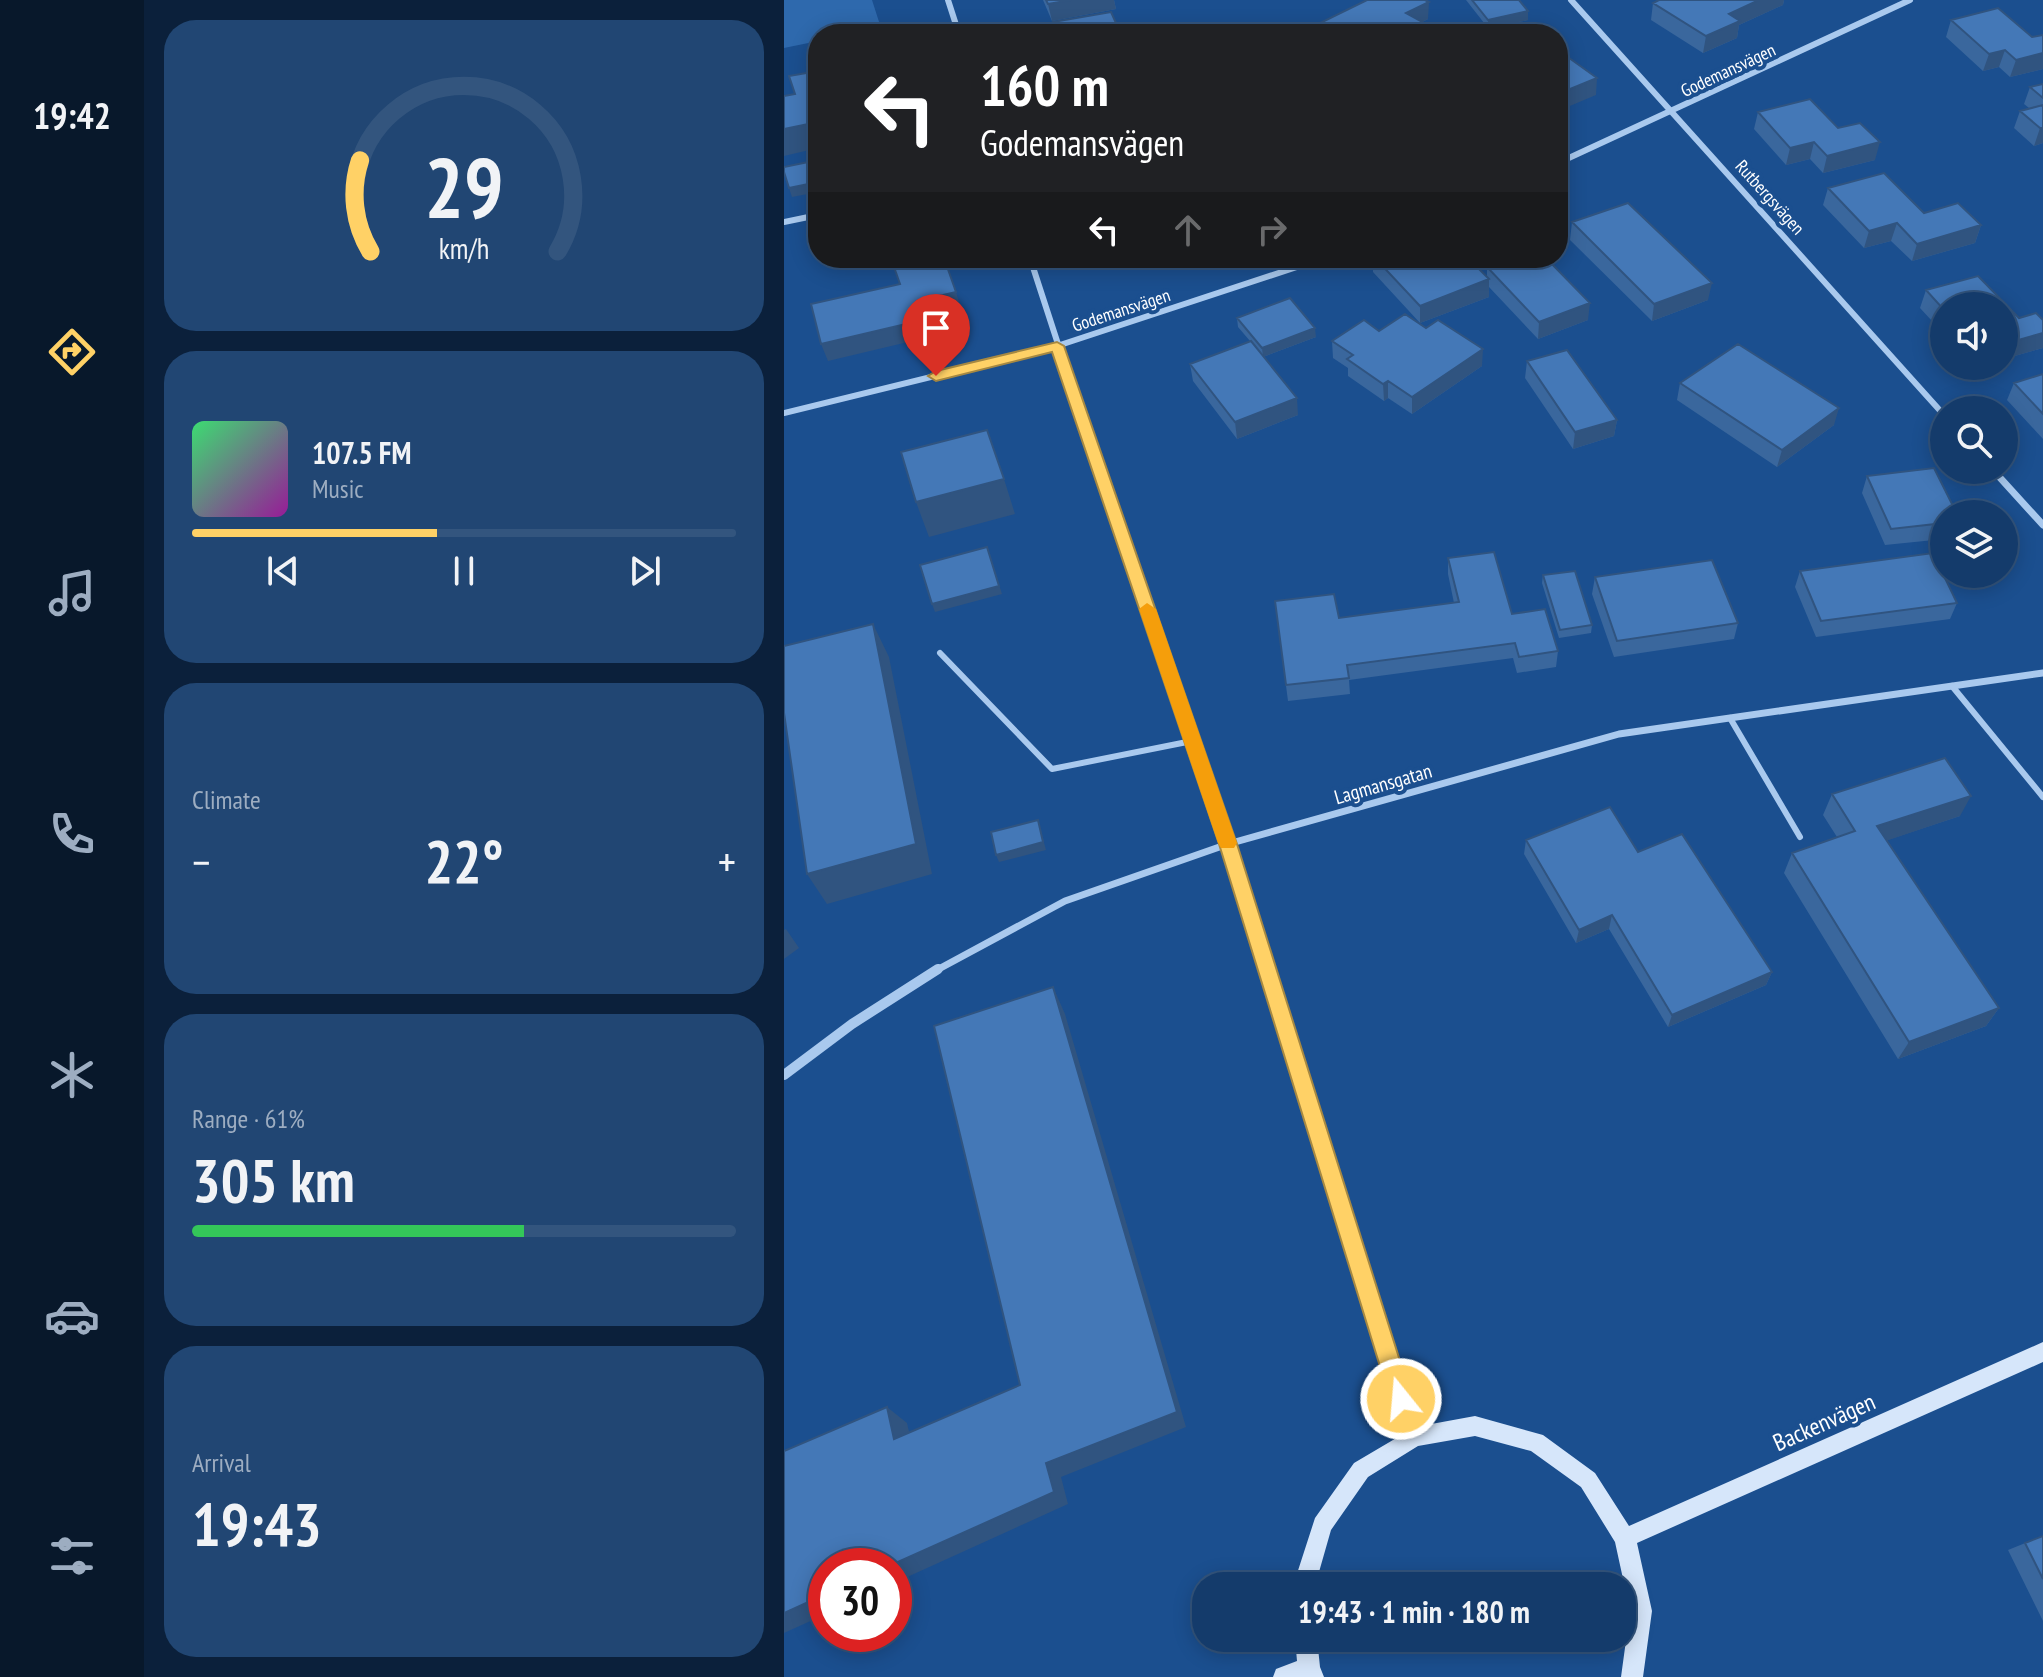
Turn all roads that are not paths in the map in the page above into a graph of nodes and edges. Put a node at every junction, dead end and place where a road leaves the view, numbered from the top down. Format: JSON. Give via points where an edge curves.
{"nodes":[{"id":1,"x":948,"y":0,"type":"edge"},
{"id":2,"x":1571,"y":0,"type":"edge"},
{"id":3,"x":1910,"y":0,"type":"edge"},
{"id":4,"x":956,"y":24,"type":"edge"},
{"id":5,"x":1672,"y":112,"type":"junction"},
{"id":6,"x":1568,"y":159,"type":"edge"},
{"id":7,"x":808,"y":217,"type":"edge"},
{"id":8,"x":784,"y":222,"type":"edge"},
{"id":9,"x":1033,"y":268,"type":"edge"},
{"id":10,"x":1294,"y":268,"type":"edge"},
{"id":11,"x":1057,"y":346,"type":"junction"},
{"id":12,"x":1930,"y":399,"type":"edge"},
{"id":13,"x":784,"y":413,"type":"edge"},
{"id":14,"x":2006,"y":484,"type":"edge"},
{"id":15,"x":2043,"y":525,"type":"edge"},
{"id":16,"x":940,"y":653,"type":"dead end"},
{"id":17,"x":2043,"y":673,"type":"edge"},
{"id":18,"x":1952,"y":686,"type":"junction"},
{"id":19,"x":1730,"y":718,"type":"junction"},
{"id":20,"x":1192,"y":741,"type":"junction"},
{"id":21,"x":2043,"y":797,"type":"edge"},
{"id":22,"x":1800,"y":837,"type":"dead end"},
{"id":23,"x":1228,"y":844,"type":"junction"},
{"id":24,"x":784,"y":1075,"type":"edge"},
{"id":25,"x":2043,"y":1352,"type":"edge"},
{"id":26,"x":1415,"y":1437,"type":"junction"},
{"id":27,"x":1625,"y":1538,"type":"junction"},
{"id":28,"x":1308,"y":1572,"type":"edge"},
{"id":29,"x":1308,"y":1652,"type":"edge"},
{"id":30,"x":1311,"y":1672,"type":"edge"},
{"id":31,"x":1284,"y":1677,"type":"edge"},
{"id":32,"x":1632,"y":1677,"type":"edge"}],
"edges":[{"from":1,"to":4,"type":"street"},
{"from":2,"to":5,"type":"street","name":"Rutbergsvägen"},
{"from":3,"to":5,"type":"street","name":"Godemansvägen"},
{"from":5,"to":6,"type":"street","name":"Godemansvägen"},
{"from":5,"to":12,"type":"street","name":"Rutbergsvägen"},
{"from":7,"to":8,"type":"street"},
{"from":9,"to":11,"type":"street"},
{"from":10,"to":11,"type":"street","name":"Godemansvägen"},
{"from":11,"to":13,"type":"street","name":"Godemansvägen"},
{"from":11,"to":20,"type":"street"},
{"from":14,"to":15,"type":"street"},
{"from":16,"to":20,"type":"lane","via":[[1052,769]]},
{"from":17,"to":18,"type":"street","name":"Lagmansgatan"},
{"from":18,"to":19,"type":"street","name":"Lagmansgatan"},
{"from":18,"to":21,"type":"lane"},
{"from":19,"to":22,"type":"lane"},
{"from":19,"to":23,"type":"street","name":"Lagmansgatan","via":[[1619,734]]},
{"from":20,"to":23,"type":"street"},
{"from":23,"to":24,"type":"street","name":"Lagmansgatan","via":[[1065,901],[957,956]]},
{"from":23,"to":26,"type":"street"},
{"from":25,"to":27,"type":"street","name":"Backenvägen"},
{"from":26,"to":27,"type":"street","via":[[1475,1426],[1536,1442],[1588,1480]]},
{"from":26,"to":28,"type":"street","via":[[1361,1470],[1322,1525]]},
{"from":27,"to":32,"type":"street","via":[[1641,1611]]},
{"from":29,"to":30,"type":"street"},
{"from":30,"to":31,"type":"street"}]}
